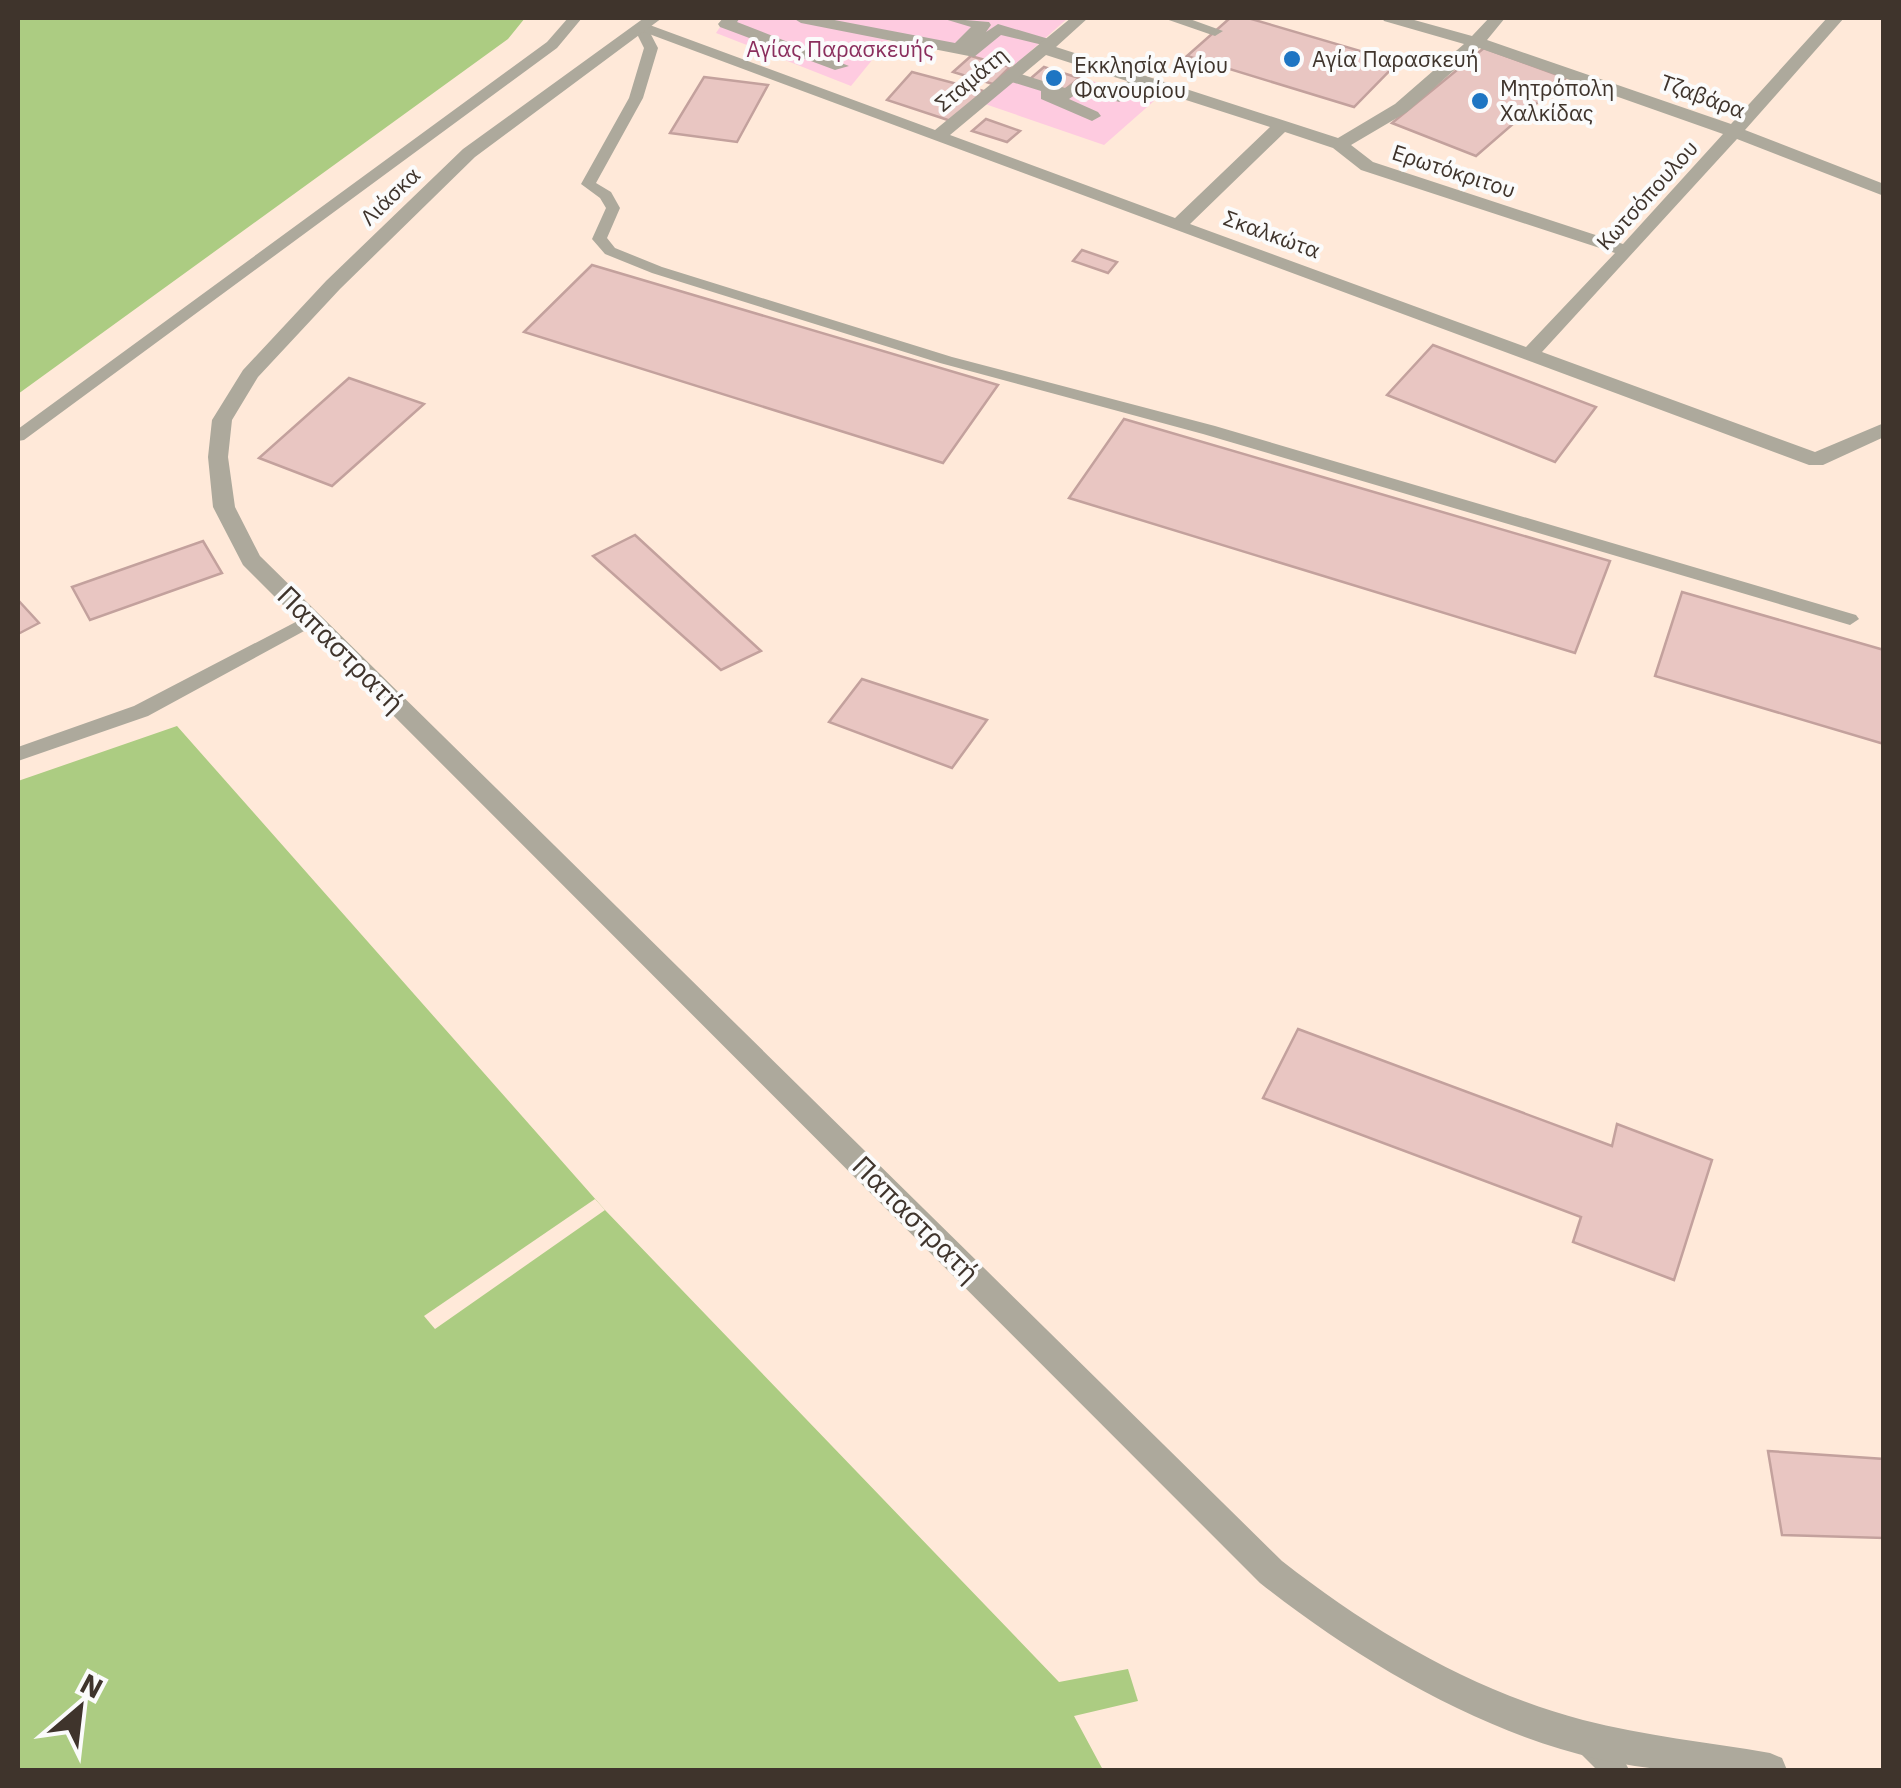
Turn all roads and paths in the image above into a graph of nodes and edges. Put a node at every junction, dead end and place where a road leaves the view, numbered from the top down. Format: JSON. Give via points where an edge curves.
{"nodes":[{"id":1,"x":576,"y":18,"type":"edge"},
{"id":2,"x":732,"y":18,"type":"edge"},
{"id":3,"x":801,"y":18,"type":"edge"},
{"id":4,"x":892,"y":18,"type":"edge"},
{"id":5,"x":950,"y":18,"type":"edge"},
{"id":6,"x":1080,"y":18,"type":"edge"},
{"id":7,"x":1171,"y":18,"type":"edge"},
{"id":8,"x":1390,"y":18,"type":"edge"},
{"id":9,"x":1497,"y":18,"type":"edge"},
{"id":10,"x":1836,"y":18,"type":"edge"},
{"id":11,"x":647,"y":23,"type":"edge"},
{"id":12,"x":1215,"y":30,"type":"dead end"},
{"id":13,"x":879,"y":33,"type":"junction"},
{"id":14,"x":1479,"y":40,"type":"junction"},
{"id":15,"x":1047,"y":45,"type":"junction"},
{"id":16,"x":959,"y":49,"type":"junction"},
{"id":17,"x":841,"y":66,"type":"dead end"},
{"id":18,"x":1008,"y":78,"type":"junction"},
{"id":19,"x":1140,"y":80,"type":"junction"},
{"id":20,"x":1119,"y":97,"type":"junction"},
{"id":21,"x":1282,"y":126,"type":"junction"},
{"id":22,"x":1734,"y":130,"type":"junction"},
{"id":23,"x":937,"y":138,"type":"junction"},
{"id":24,"x":1339,"y":144,"type":"junction"},
{"id":25,"x":1884,"y":191,"type":"edge"},
{"id":26,"x":1176,"y":226,"type":"junction"},
{"id":27,"x":1627,"y":252,"type":"junction"},
{"id":28,"x":1528,"y":355,"type":"junction"},
{"id":29,"x":1884,"y":429,"type":"edge"},
{"id":30,"x":18,"y":436,"type":"edge"},
{"id":31,"x":218,"y":457,"type":"joint"},
{"id":32,"x":1850,"y":618,"type":"dead end"},
{"id":33,"x":311,"y":620,"type":"junction"},
{"id":34,"x":18,"y":754,"type":"edge"},
{"id":35,"x":1581,"y":1736,"type":"junction"},
{"id":36,"x":1616,"y":1770,"type":"edge"},
{"id":37,"x":1770,"y":1770,"type":"edge"}],
"edges":[{"from":1,"to":30,"type":"lane","via":[[552,46]]},
{"from":2,"to":17,"type":"street","via":[[726,24]]},
{"from":3,"to":13,"type":"street"},
{"from":4,"to":13,"type":"street"},
{"from":5,"to":16,"type":"street","via":[[984,25]]},
{"from":6,"to":15,"type":"street","name":"Σταμάτη"},
{"from":7,"to":12,"type":"street"},
{"from":8,"to":14,"type":"street","name":"Τζαβάρα"},
{"from":9,"to":14,"type":"street"},
{"from":10,"to":22,"type":"street","name":"Κωτσόπουλου"},
{"from":11,"to":23,"type":"street","name":"Σκαλκώτα"},
{"from":11,"to":31,"type":"street","name":"Λιάσκα","via":[[469,153],[346,272],[250,374],[222,420]]},
{"from":11,"to":32,"type":"lane","via":[[651,48],[636,98],[588,184],[613,208],[599,239],[610,250],[946,360],[1210,430]]},
{"from":13,"to":16,"type":"street"},
{"from":14,"to":22,"type":"street","name":"Τζαβάρα"},
{"from":14,"to":24,"type":"street","via":[[1365,136]]},
{"from":15,"to":16,"type":"street","name":"Ερωτόκριτου","via":[[998,29],[974,52]]},
{"from":15,"to":18,"type":"street","name":"Σταμάτη"},
{"from":15,"to":19,"type":"street","name":"Ερωτόκριτου"},
{"from":18,"to":20,"type":"street","via":[[1067,94],[1080,84]]},
{"from":18,"to":20,"type":"street","via":[[1095,114]]},
{"from":18,"to":23,"type":"street","name":"Σταμάτη"},
{"from":19,"to":20,"type":"street"},
{"from":19,"to":21,"type":"street","name":"Ερωτόκριτου"},
{"from":21,"to":24,"type":"street","name":"Ερωτόκριτου"},
{"from":21,"to":26,"type":"street"},
{"from":22,"to":25,"type":"street","name":"Τζαβάρα"},
{"from":22,"to":27,"type":"street","name":"Κωτσόπουλου"},
{"from":23,"to":26,"type":"street","name":"Σκαλκώτα"},
{"from":24,"to":27,"type":"street","name":"Ερωτόκριτου","via":[[1367,166]]},
{"from":26,"to":28,"type":"street","name":"Σκαλκώτα"},
{"from":27,"to":28,"type":"street","name":"Κωτσόπουλου"},
{"from":28,"to":29,"type":"street","name":"Σκαλκώτα","via":[[1816,460]]},
{"from":31,"to":33,"type":"street","name":"Παπαστρατή","via":[[224,507],[252,560]]},
{"from":33,"to":34,"type":"lane","via":[[140,710]]},
{"from":33,"to":35,"type":"street","name":"Παπαστρατή","via":[[1272,1572],[1376,1651],[1428,1678]]},
{"from":35,"to":36,"type":"lane"},
{"from":35,"to":37,"type":"street","name":"Παπαστρατή"}]}
